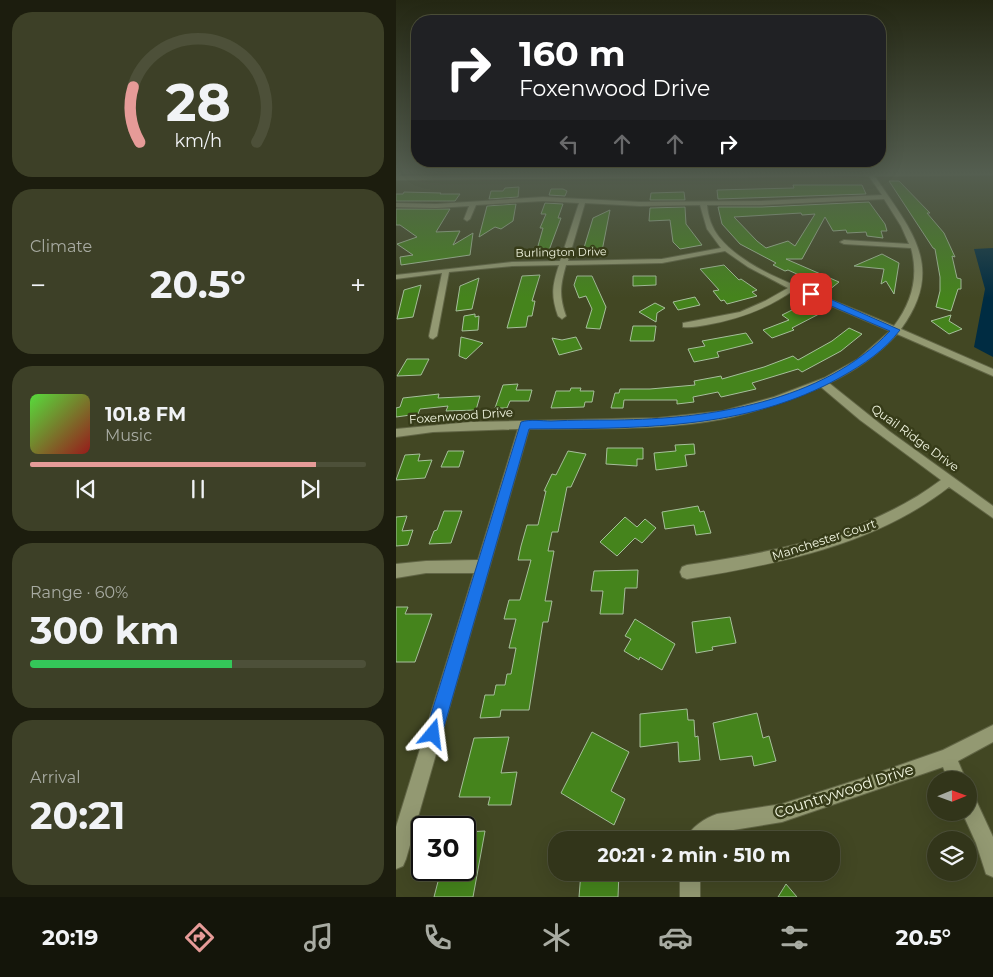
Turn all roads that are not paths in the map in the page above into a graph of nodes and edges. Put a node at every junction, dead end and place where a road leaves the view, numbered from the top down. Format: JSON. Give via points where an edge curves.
{"nodes":[{"id":1,"x":470,"y":214,"type":"edge"},
{"id":2,"x":579,"y":214,"type":"edge"},
{"id":3,"x":706,"y":214,"type":"edge"},
{"id":4,"x":895,"y":214,"type":"edge"},
{"id":5,"x":468,"y":220,"type":"dead end"},
{"id":6,"x":844,"y":242,"type":"dead end"},
{"id":7,"x":914,"y":246,"type":"junction"},
{"id":8,"x":726,"y":249,"type":"junction"},
{"id":9,"x":563,"y":262,"type":"junction"},
{"id":10,"x":446,"y":270,"type":"junction"},
{"id":11,"x":396,"y":277,"type":"edge"},
{"id":12,"x":794,"y":287,"type":"junction"},
{"id":13,"x":562,"y":316,"type":"dead end"},
{"id":14,"x":686,"y":325,"type":"dead end"},
{"id":15,"x":896,"y":330,"type":"junction"},
{"id":16,"x":433,"y":336,"type":"dead end"},
{"id":17,"x":993,"y":374,"type":"edge"},
{"id":18,"x":822,"y":383,"type":"junction"},
{"id":19,"x":525,"y":425,"type":"junction"},
{"id":20,"x":396,"y":433,"type":"edge"},
{"id":21,"x":950,"y":480,"type":"junction"},
{"id":22,"x":993,"y":513,"type":"edge"},
{"id":23,"x":483,"y":566,"type":"junction"},
{"id":24,"x":396,"y":572,"type":"edge"},
{"id":25,"x":687,"y":572,"type":"dead end"},
{"id":26,"x":993,"y":733,"type":"edge"},
{"id":27,"x":947,"y":757,"type":"junction"},
{"id":28,"x":953,"y":771,"type":"edge"},
{"id":29,"x":976,"y":821,"type":"edge"},
{"id":30,"x":401,"y":827,"type":"edge"},
{"id":31,"x":707,"y":831,"type":"edge"},
{"id":32,"x":396,"y":859,"type":"edge"},
{"id":33,"x":993,"y":867,"type":"edge"},
{"id":34,"x":690,"y":881,"type":"edge"},
{"id":35,"x":690,"y":897,"type":"edge"}],
"edges":[{"from":1,"to":5,"type":"street"},
{"from":2,"to":9,"type":"street"},
{"from":3,"to":8,"type":"street","via":[[709,226]]},
{"from":4,"to":7,"type":"street","name":"Foxenwood Drive"},
{"from":6,"to":7,"type":"street"},
{"from":7,"to":15,"type":"street","name":"Foxenwood Drive","via":[[918,260],[918,287],[914,303]]},
{"from":8,"to":9,"type":"street","name":"Burlington Drive","via":[[662,261]]},
{"from":8,"to":12,"type":"street"},
{"from":9,"to":10,"type":"street","name":"Burlington Drive"},
{"from":9,"to":13,"type":"street","via":[[556,298]]},
{"from":10,"to":11,"type":"street","name":"Burlington Drive"},
{"from":10,"to":16,"type":"street"},
{"from":12,"to":14,"type":"street","via":[[757,310]]},
{"from":12,"to":15,"type":"street"},
{"from":15,"to":17,"type":"street"},
{"from":15,"to":18,"type":"street","name":"Foxenwood Drive","via":[[865,359]]},
{"from":18,"to":19,"type":"street","name":"Foxenwood Drive","via":[[738,412],[696,419],[641,424]]},
{"from":18,"to":21,"type":"street","name":"Quail Ridge Drive","via":[[864,419]]},
{"from":19,"to":20,"type":"street","name":"Foxenwood Drive"},
{"from":19,"to":23,"type":"street"},
{"from":21,"to":22,"type":"street","name":"Quail Ridge Drive"},
{"from":21,"to":25,"type":"street","name":"Manchester Court","via":[[914,505],[844,536],[759,561]]},
{"from":23,"to":24,"type":"street","via":[[426,567]]},
{"from":23,"to":30,"type":"street"},
{"from":26,"to":27,"type":"street","name":"Countrywood Drive"},
{"from":27,"to":28,"type":"street"},
{"from":27,"to":31,"type":"street","name":"Countrywood Drive","via":[[782,813],[717,823]]},
{"from":29,"to":33,"type":"street"},
{"from":30,"to":32,"type":"street"},
{"from":34,"to":35,"type":"street"}]}
